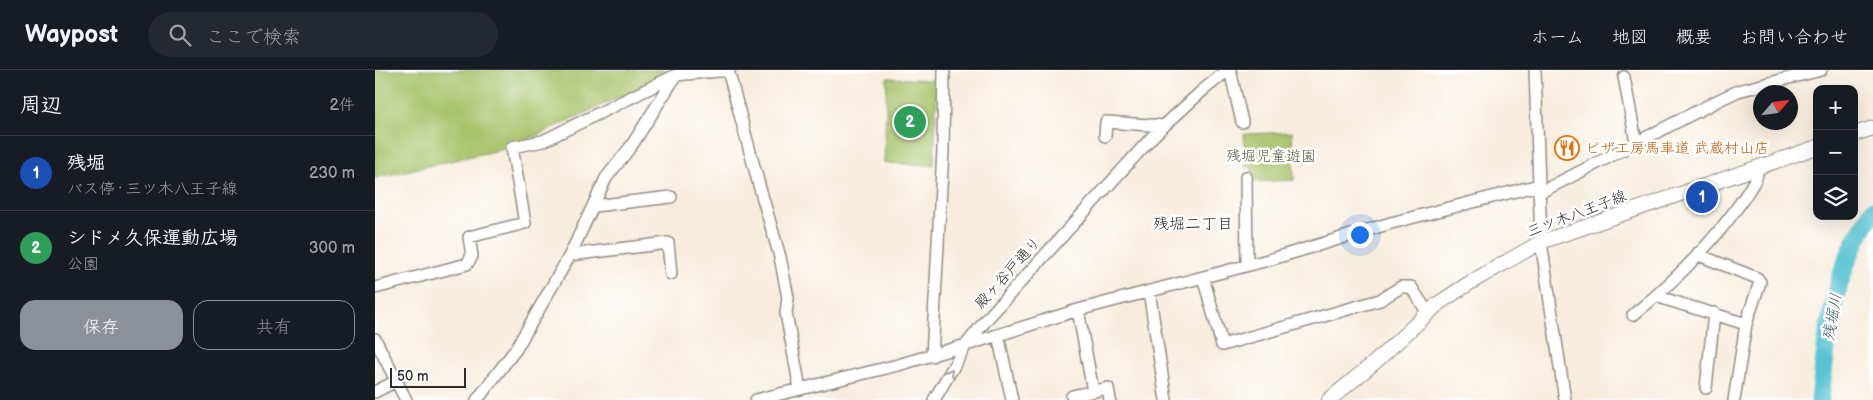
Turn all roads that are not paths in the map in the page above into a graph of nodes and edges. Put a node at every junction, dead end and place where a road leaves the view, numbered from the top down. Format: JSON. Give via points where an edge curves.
{"nodes":[{"id":1,"x":729,"y":70,"type":"edge"},
{"id":2,"x":944,"y":70,"type":"edge"},
{"id":3,"x":1229,"y":70,"type":"edge"},
{"id":4,"x":1535,"y":70,"type":"edge"},
{"id":5,"x":1821,"y":70,"type":"edge"},
{"id":6,"x":676,"y":75,"type":"junction"},
{"id":7,"x":1624,"y":77,"type":"dead end"},
{"id":8,"x":1242,"y":122,"type":"dead end"},
{"id":9,"x":1164,"y":126,"type":"junction"},
{"id":10,"x":1873,"y":128,"type":"edge"},
{"id":11,"x":1858,"y":133,"type":"edge"},
{"id":12,"x":1105,"y":136,"type":"dead end"},
{"id":13,"x":1636,"y":142,"type":"junction"},
{"id":14,"x":1813,"y":148,"type":"edge"},
{"id":15,"x":1755,"y":168,"type":"junction"},
{"id":16,"x":1246,"y":177,"type":"dead end"},
{"id":17,"x":1539,"y":189,"type":"junction"},
{"id":18,"x":671,"y":197,"type":"dead end"},
{"id":19,"x":594,"y":206,"type":"junction"},
{"id":20,"x":1541,"y":242,"type":"junction"},
{"id":21,"x":1698,"y":253,"type":"junction"},
{"id":22,"x":570,"y":255,"type":"junction"},
{"id":23,"x":1247,"y":265,"type":"junction"},
{"id":24,"x":671,"y":274,"type":"dead end"},
{"id":25,"x":1203,"y":277,"type":"junction"},
{"id":26,"x":375,"y":288,"type":"edge"},
{"id":27,"x":1149,"y":291,"type":"junction"},
{"id":28,"x":1658,"y":295,"type":"junction"},
{"id":29,"x":1078,"y":310,"type":"junction"},
{"id":30,"x":1428,"y":313,"type":"junction"},
{"id":31,"x":1714,"y":313,"type":"junction"},
{"id":32,"x":1633,"y":315,"type":"dead end"},
{"id":33,"x":1746,"y":324,"type":"junction"},
{"id":34,"x":998,"y":335,"type":"junction"},
{"id":35,"x":375,"y":339,"type":"edge"},
{"id":36,"x":966,"y":345,"type":"junction"},
{"id":37,"x":932,"y":356,"type":"junction"},
{"id":38,"x":396,"y":381,"type":"junction"},
{"id":39,"x":1706,"y":388,"type":"dead end"},
{"id":40,"x":800,"y":389,"type":"junction"},
{"id":41,"x":1093,"y":391,"type":"junction"},
{"id":42,"x":375,"y":392,"type":"edge"},
{"id":43,"x":406,"y":400,"type":"edge"},
{"id":44,"x":477,"y":400,"type":"edge"},
{"id":45,"x":756,"y":400,"type":"edge"},
{"id":46,"x":934,"y":400,"type":"edge"},
{"id":47,"x":1011,"y":400,"type":"edge"},
{"id":48,"x":1073,"y":400,"type":"edge"},
{"id":49,"x":1110,"y":400,"type":"edge"},
{"id":50,"x":1166,"y":400,"type":"edge"},
{"id":51,"x":1329,"y":400,"type":"edge"},
{"id":52,"x":1565,"y":400,"type":"edge"},
{"id":53,"x":1735,"y":400,"type":"edge"}],
"edges":[{"from":1,"to":6,"type":"street"},
{"from":1,"to":40,"type":"street","via":[[780,257]]},
{"from":2,"to":37,"type":"street"},
{"from":3,"to":8,"type":"street"},
{"from":3,"to":9,"type":"street","name":"殿ヶ谷戸通り"},
{"from":4,"to":17,"type":"street"},
{"from":5,"to":13,"type":"street","via":[[1738,92]]},
{"from":6,"to":19,"type":"street","via":[[632,145],[606,178]]},
{"from":6,"to":26,"type":"street","via":[[543,141],[512,147],[525,223],[469,237],[472,256],[467,264]]},
{"from":7,"to":13,"type":"street"},
{"from":9,"to":12,"type":"street","via":[[1106,122]]},
{"from":9,"to":36,"type":"street","name":"殿ヶ谷戸通り"},
{"from":10,"to":11,"type":"main road"},
{"from":13,"to":17,"type":"street"},
{"from":14,"to":15,"type":"main road","name":"三ツ木八王子線"},
{"from":15,"to":20,"type":"main road","name":"三ツ木八王子線"},
{"from":15,"to":21,"type":"street","via":[[1757,174],[1746,196]]},
{"from":16,"to":23,"type":"street"},
{"from":17,"to":20,"type":"street"},
{"from":17,"to":23,"type":"street","via":[[1391,223]]},
{"from":18,"to":19,"type":"street"},
{"from":19,"to":22,"type":"street"},
{"from":20,"to":30,"type":"main road","name":"三ツ木八王子線","via":[[1471,282]]},
{"from":20,"to":52,"type":"street"},
{"from":21,"to":28,"type":"street"},
{"from":21,"to":33,"type":"street","via":[[1760,282]]},
{"from":22,"to":24,"type":"street","via":[[668,243]]},
{"from":22,"to":44,"type":"street","via":[[516,349]]},
{"from":23,"to":25,"type":"street"},
{"from":25,"to":27,"type":"street"},
{"from":25,"to":30,"type":"street","via":[[1222,345],[1380,300],[1401,287],[1411,287]]},
{"from":27,"to":29,"type":"street"},
{"from":27,"to":50,"type":"street"},
{"from":28,"to":31,"type":"street"},
{"from":28,"to":32,"type":"street"},
{"from":29,"to":34,"type":"street"},
{"from":29,"to":41,"type":"street"},
{"from":30,"to":51,"type":"main road","name":"三ツ木八王子線"},
{"from":31,"to":33,"type":"street"},
{"from":31,"to":39,"type":"street"},
{"from":33,"to":53,"type":"street"},
{"from":34,"to":36,"type":"street"},
{"from":34,"to":47,"type":"street"},
{"from":35,"to":38,"type":"street"},
{"from":36,"to":37,"type":"street"},
{"from":46,"to":36,"type":"street","name":"殿ヶ谷戸通り","one_way":true},
{"from":37,"to":40,"type":"street"},
{"from":38,"to":42,"type":"street"},
{"from":38,"to":43,"type":"street"},
{"from":40,"to":45,"type":"street"},
{"from":41,"to":48,"type":"street","via":[[1072,396]]},
{"from":41,"to":49,"type":"street","via":[[1108,388]]}]}
